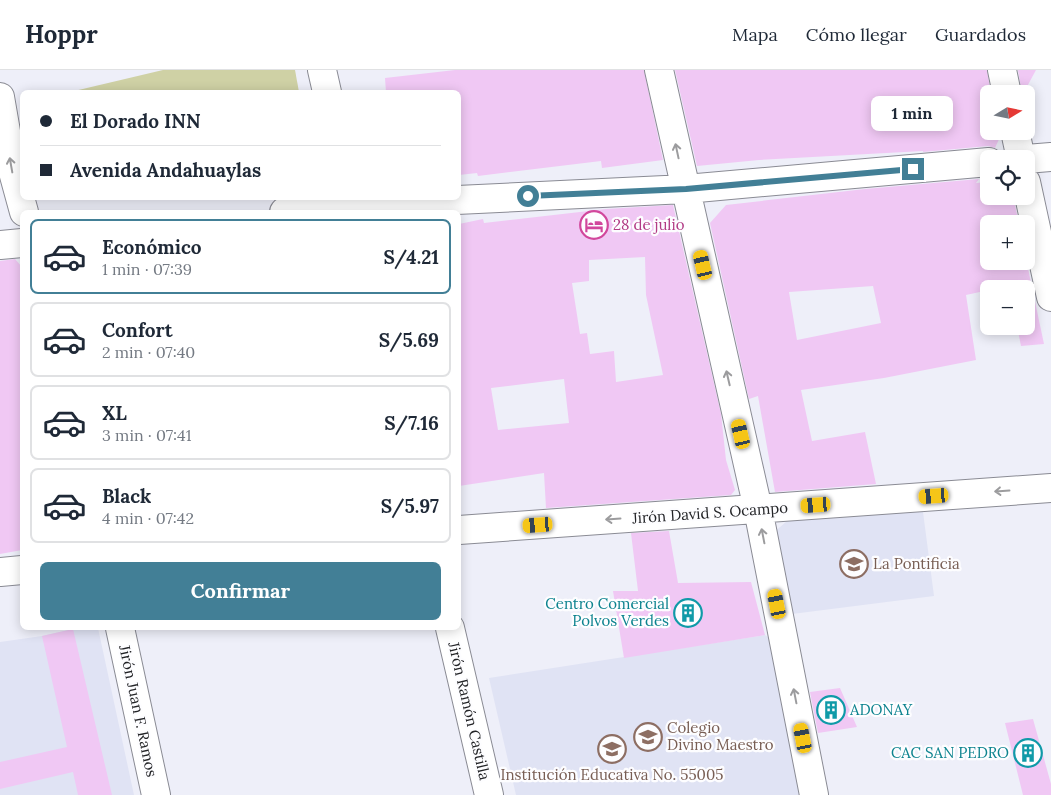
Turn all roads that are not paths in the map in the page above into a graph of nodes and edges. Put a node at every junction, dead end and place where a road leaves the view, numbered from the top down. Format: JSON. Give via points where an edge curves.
{"nodes":[{"id":1,"x":322,"y":70,"type":"edge"},
{"id":2,"x":659,"y":70,"type":"edge"},
{"id":3,"x":1002,"y":70,"type":"edge"},
{"id":4,"x":1005,"y":85,"type":"edge"},
{"id":5,"x":327,"y":90,"type":"edge"},
{"id":6,"x":0,"y":98,"type":"edge"},
{"id":7,"x":1051,"y":157,"type":"edge"},
{"id":8,"x":1035,"y":158,"type":"edge"},
{"id":9,"x":980,"y":163,"type":"edge"},
{"id":10,"x":686,"y":189,"type":"junction"},
{"id":11,"x":20,"y":199,"type":"edge"},
{"id":12,"x":456,"y":200,"type":"edge"},
{"id":13,"x":461,"y":200,"type":"edge"},
{"id":14,"x":351,"y":205,"type":"edge"},
{"id":15,"x":1031,"y":205,"type":"edge"},
{"id":16,"x":303,"y":210,"type":"edge"},
{"id":17,"x":20,"y":243,"type":"edge"},
{"id":18,"x":0,"y":245,"type":"edge"},
{"id":19,"x":1051,"y":297,"type":"edge"},
{"id":20,"x":1051,"y":488,"type":"edge"},
{"id":21,"x":758,"y":509,"type":"junction"},
{"id":22,"x":461,"y":530,"type":"edge"},
{"id":23,"x":20,"y":570,"type":"edge"},
{"id":24,"x":0,"y":572,"type":"edge"},
{"id":25,"x":120,"y":630,"type":"edge"},
{"id":26,"x":450,"y":630,"type":"edge"},
{"id":27,"x":156,"y":795,"type":"edge"},
{"id":28,"x":489,"y":795,"type":"edge"},
{"id":29,"x":814,"y":795,"type":"edge"}],
"edges":[{"from":1,"to":5,"type":"street"},
{"from":10,"to":2,"type":"street","one_way":true},
{"from":3,"to":4,"type":"street"},
{"from":11,"to":6,"type":"street","one_way":true,"via":[[12,172]]},
{"from":7,"to":8,"type":"street"},
{"from":9,"to":10,"type":"street"},
{"from":10,"to":13,"type":"street"},
{"from":21,"to":10,"type":"street","one_way":true},
{"from":12,"to":14,"type":"street"},
{"from":14,"to":16,"type":"street"},
{"from":15,"to":19,"type":"street"},
{"from":17,"to":18,"type":"street"},
{"from":20,"to":21,"type":"street","name":"Jirón David S. Ocampo","one_way":true},
{"from":21,"to":22,"type":"street","name":"Jirón David S. Ocampo","one_way":true},
{"from":29,"to":21,"type":"street","one_way":true},
{"from":23,"to":24,"type":"street"},
{"from":25,"to":27,"type":"street","name":"Jirón Juan F. Ramos"},
{"from":26,"to":28,"type":"street","name":"Jirón Ramón Castilla"}]}
